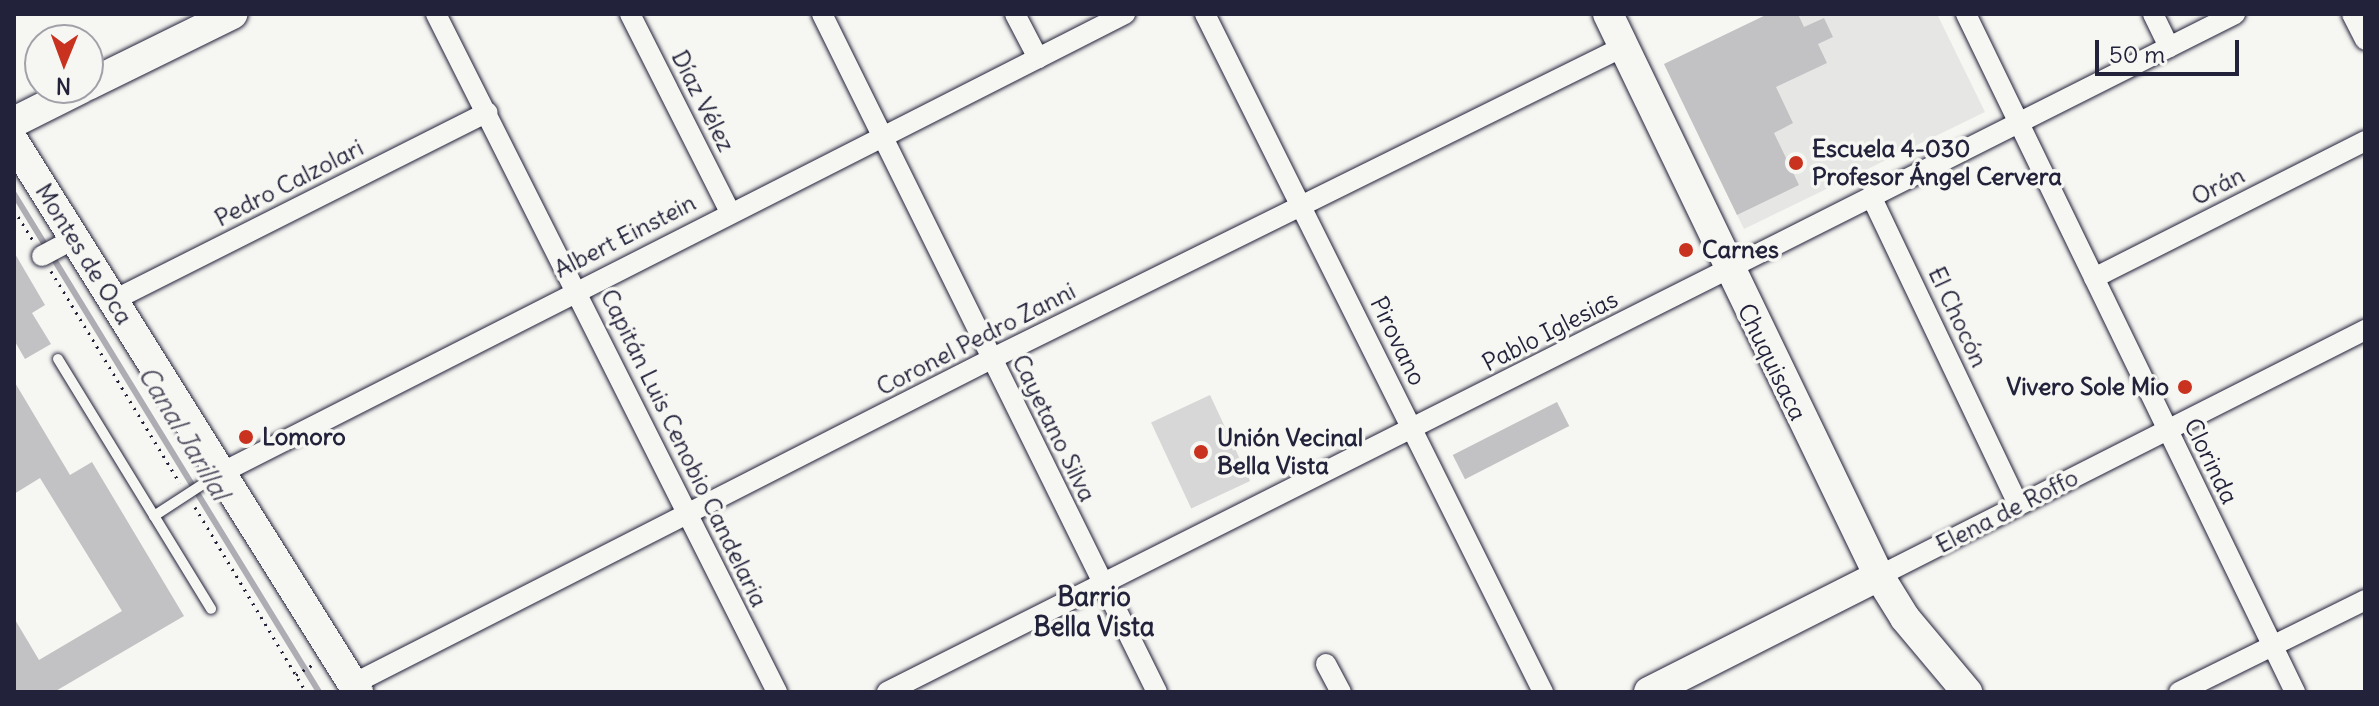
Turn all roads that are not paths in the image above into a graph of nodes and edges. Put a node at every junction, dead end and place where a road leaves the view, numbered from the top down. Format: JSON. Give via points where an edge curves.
{"nodes":[{"id":1,"x":232,"y":14,"type":"edge"},
{"id":2,"x":436,"y":14,"type":"edge"},
{"id":3,"x":630,"y":14,"type":"edge"},
{"id":4,"x":822,"y":14,"type":"edge"},
{"id":5,"x":1015,"y":14,"type":"edge"},
{"id":6,"x":1125,"y":14,"type":"edge"},
{"id":7,"x":1205,"y":14,"type":"edge"},
{"id":8,"x":1608,"y":14,"type":"edge"},
{"id":9,"x":1966,"y":14,"type":"edge"},
{"id":10,"x":2153,"y":14,"type":"edge"},
{"id":11,"x":2235,"y":14,"type":"edge"},
{"id":12,"x":2352,"y":14,"type":"edge"},
{"id":13,"x":2365,"y":40,"type":"edge"},
{"id":14,"x":1625,"y":46,"type":"junction"},
{"id":15,"x":2169,"y":47,"type":"junction"},
{"id":16,"x":1038,"y":58,"type":"junction"},
{"id":17,"x":104,"y":77,"type":"edge"},
{"id":18,"x":50,"y":104,"type":"edge"},
{"id":19,"x":487,"y":112,"type":"junction"},
{"id":20,"x":14,"y":122,"type":"edge"},
{"id":21,"x":2018,"y":122,"type":"junction"},
{"id":22,"x":883,"y":136,"type":"junction"},
{"id":23,"x":2365,"y":141,"type":"edge"},
{"id":24,"x":14,"y":142,"type":"edge"},
{"id":25,"x":1871,"y":196,"type":"junction"},
{"id":26,"x":1302,"y":207,"type":"junction"},
{"id":27,"x":730,"y":212,"type":"junction"},
{"id":28,"x":1727,"y":270,"type":"junction"},
{"id":29,"x":2094,"y":278,"type":"junction"},
{"id":30,"x":576,"y":290,"type":"junction"},
{"id":31,"x":114,"y":300,"type":"junction"},
{"id":32,"x":2365,"y":330,"type":"edge"},
{"id":33,"x":58,"y":359,"type":"dead end"},
{"id":34,"x":991,"y":359,"type":"junction"},
{"id":35,"x":1412,"y":429,"type":"junction"},
{"id":36,"x":2167,"y":429,"type":"junction"},
{"id":37,"x":199,"y":486,"type":"junction"},
{"id":38,"x":2018,"y":504,"type":"junction"},
{"id":39,"x":687,"y":514,"type":"junction"},
{"id":40,"x":154,"y":516,"type":"junction"},
{"id":41,"x":1879,"y":576,"type":"junction"},
{"id":42,"x":1102,"y":584,"type":"junction"},
{"id":43,"x":2365,"y":600,"type":"edge"},
{"id":44,"x":211,"y":609,"type":"dead end"},
{"id":45,"x":2272,"y":646,"type":"junction"},
{"id":46,"x":1326,"y":664,"type":"dead end"},
{"id":47,"x":356,"y":688,"type":"edge"},
{"id":48,"x":777,"y":692,"type":"edge"},
{"id":49,"x":887,"y":692,"type":"edge"},
{"id":50,"x":1157,"y":692,"type":"edge"},
{"id":51,"x":1341,"y":692,"type":"edge"},
{"id":52,"x":1543,"y":692,"type":"edge"},
{"id":53,"x":1649,"y":692,"type":"edge"},
{"id":54,"x":1967,"y":692,"type":"edge"},
{"id":55,"x":2179,"y":692,"type":"edge"},
{"id":56,"x":2295,"y":692,"type":"edge"}],
"edges":[{"from":1,"to":17,"type":"street"},
{"from":2,"to":19,"type":"street","name":"Capitán Luis Cenobio Candelaria"},
{"from":3,"to":27,"type":"street","name":"Díaz Vélez"},
{"from":4,"to":22,"type":"street","name":"Cayetano Silva"},
{"from":5,"to":16,"type":"street"},
{"from":6,"to":16,"type":"street","name":"Albert Einstein"},
{"from":7,"to":26,"type":"street","name":"Pirovano"},
{"from":8,"to":14,"type":"street","name":"Chuquisaca"},
{"from":9,"to":21,"type":"street","name":"Clorinda"},
{"from":10,"to":15,"type":"street"},
{"from":11,"to":15,"type":"street","name":"Pablo Iglesias"},
{"from":12,"to":13,"type":"street"},
{"from":14,"to":26,"type":"street","name":"Coronel Pedro Zanni"},
{"from":14,"to":28,"type":"street","name":"Chuquisaca"},
{"from":15,"to":21,"type":"street","name":"Pablo Iglesias"},
{"from":16,"to":22,"type":"street","name":"Albert Einstein"},
{"from":18,"to":20,"type":"street"},
{"from":19,"to":30,"type":"street","name":"Capitán Luis Cenobio Candelaria"},
{"from":19,"to":31,"type":"street","name":"Pedro Calzolari"},
{"from":21,"to":25,"type":"street","name":"Pablo Iglesias"},
{"from":21,"to":29,"type":"street","name":"Clorinda"},
{"from":22,"to":27,"type":"street","name":"Albert Einstein"},
{"from":22,"to":34,"type":"street","name":"Cayetano Silva"},
{"from":23,"to":29,"type":"street","name":"Orán"},
{"from":24,"to":31,"type":"street","name":"Montes de Oca","via":[[56,248]]},
{"from":25,"to":28,"type":"street","name":"Pablo Iglesias"},
{"from":25,"to":38,"type":"street","name":"El Chocón"},
{"from":26,"to":34,"type":"street","name":"Coronel Pedro Zanni"},
{"from":26,"to":35,"type":"street","name":"Pirovano"},
{"from":27,"to":30,"type":"street","name":"Albert Einstein"},
{"from":28,"to":35,"type":"street","name":"Pablo Iglesias"},
{"from":28,"to":41,"type":"street","name":"Chuquisaca"},
{"from":29,"to":36,"type":"street","name":"Clorinda"},
{"from":30,"to":37,"type":"street","name":"Albert Einstein"},
{"from":30,"to":39,"type":"street","name":"Capitán Luis Cenobio Candelaria"},
{"from":31,"to":37,"type":"street","name":"Montes de Oca"},
{"from":32,"to":36,"type":"street","name":"Elena de Roffo"},
{"from":33,"to":40,"type":"lane"},
{"from":34,"to":39,"type":"street","name":"Coronel Pedro Zanni"},
{"from":34,"to":42,"type":"street","name":"Cayetano Silva"},
{"from":35,"to":42,"type":"street","name":"Pablo Iglesias"},
{"from":35,"to":52,"type":"street","name":"Pirovano"},
{"from":36,"to":38,"type":"street","name":"Elena de Roffo"},
{"from":36,"to":45,"type":"street","name":"Clorinda"},
{"from":37,"to":40,"type":"lane","name":"Albert Einstein"},
{"from":37,"to":47,"type":"street","name":"Montes de Oca"},
{"from":38,"to":41,"type":"street","name":"Elena de Roffo"},
{"from":39,"to":47,"type":"street","name":"Coronel Pedro Zanni"},
{"from":39,"to":48,"type":"street","name":"Capitán Luis Cenobio Candelaria"},
{"from":40,"to":44,"type":"lane"},
{"from":41,"to":53,"type":"street","name":"Elena de Roffo"},
{"from":41,"to":54,"type":"street","name":"Chuquisaca","via":[[1922,640]]},
{"from":42,"to":49,"type":"street","name":"Pablo Iglesias"},
{"from":42,"to":50,"type":"street","name":"Cayetano Silva"},
{"from":43,"to":45,"type":"street"},
{"from":45,"to":55,"type":"street"},
{"from":45,"to":56,"type":"street","name":"Clorinda"},
{"from":46,"to":51,"type":"street"}]}
